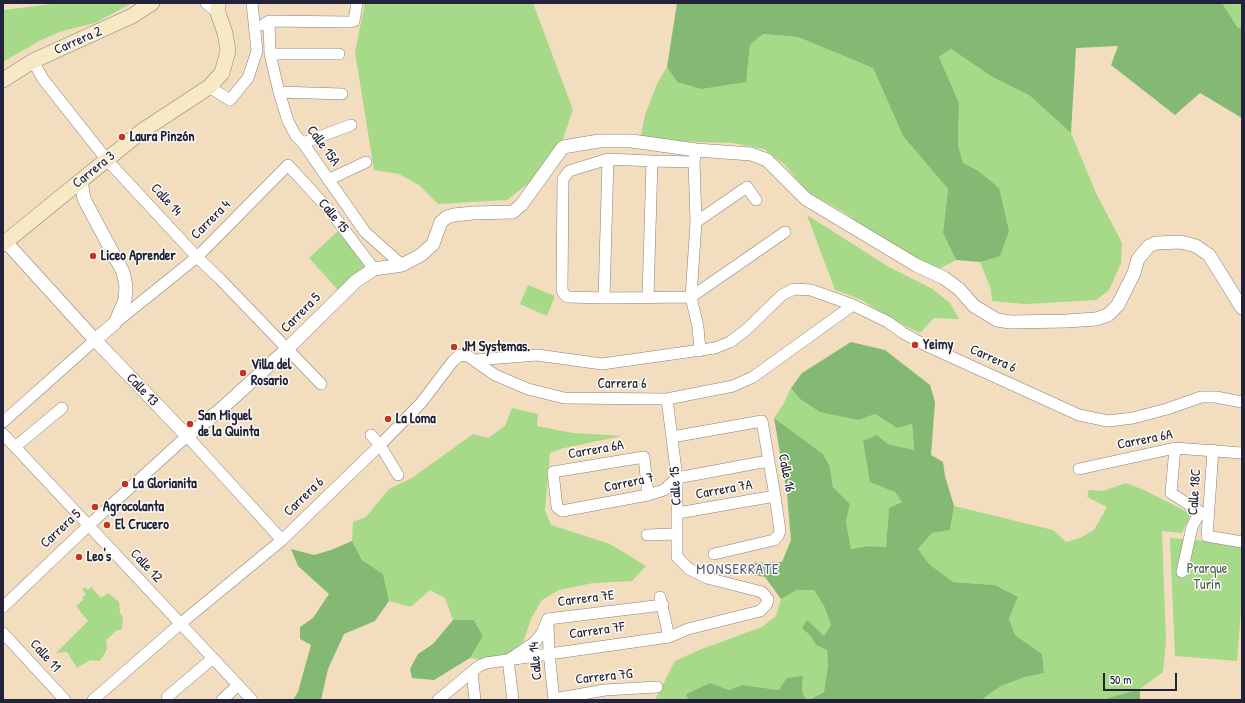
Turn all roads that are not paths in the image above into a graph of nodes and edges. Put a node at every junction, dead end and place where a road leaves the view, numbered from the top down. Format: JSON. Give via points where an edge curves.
{"nodes":[{"id":1,"x":152,"y":3,"type":"edge"},
{"id":2,"x":206,"y":3,"type":"edge"},
{"id":3,"x":252,"y":3,"type":"edge"},
{"id":4,"x":357,"y":3,"type":"edge"},
{"id":5,"x":218,"y":8,"type":"edge"},
{"id":6,"x":269,"y":21,"type":"junction"},
{"id":7,"x":256,"y":33,"type":"junction"},
{"id":8,"x":270,"y":54,"type":"junction"},
{"id":9,"x":339,"y":54,"type":"dead end"},
{"id":10,"x":33,"y":62,"type":"junction"},
{"id":11,"x":3,"y":80,"type":"edge"},
{"id":12,"x":209,"y":87,"type":"junction"},
{"id":13,"x":279,"y":92,"type":"junction"},
{"id":14,"x":342,"y":94,"type":"dead end"},
{"id":15,"x":351,"y":125,"type":"dead end"},
{"id":16,"x":303,"y":143,"type":"junction"},
{"id":17,"x":695,"y":156,"type":"junction"},
{"id":18,"x":608,"y":159,"type":"junction"},
{"id":19,"x":107,"y":160,"type":"junction"},
{"id":20,"x":652,"y":161,"type":"junction"},
{"id":21,"x":366,"y":162,"type":"dead end"},
{"id":22,"x":288,"y":165,"type":"joint"},
{"id":23,"x":82,"y":180,"type":"junction"},
{"id":24,"x":328,"y":180,"type":"junction"},
{"id":25,"x":756,"y":200,"type":"dead end"},
{"id":26,"x":696,"y":222,"type":"junction"},
{"id":27,"x":784,"y":232,"type":"dead end"},
{"id":28,"x":4,"y":242,"type":"edge"},
{"id":29,"x":196,"y":257,"type":"junction"},
{"id":30,"x":402,"y":265,"type":"junction"},
{"id":31,"x":374,"y":269,"type":"junction"},
{"id":32,"x":648,"y":297,"type":"junction"},
{"id":33,"x":691,"y":297,"type":"junction"},
{"id":34,"x":604,"y":298,"type":"junction"},
{"id":35,"x":853,"y":305,"type":"junction"},
{"id":36,"x":1242,"y":308,"type":"edge"},
{"id":37,"x":115,"y":323,"type":"junction"},
{"id":38,"x":95,"y":340,"type":"junction"},
{"id":39,"x":287,"y":349,"type":"junction"},
{"id":40,"x":700,"y":351,"type":"junction"},
{"id":41,"x":475,"y":360,"type":"junction"},
{"id":42,"x":321,"y":384,"type":"dead end"},
{"id":43,"x":667,"y":399,"type":"junction"},
{"id":44,"x":1242,"y":402,"type":"edge"},
{"id":45,"x":62,"y":408,"type":"dead end"},
{"id":46,"x":3,"y":422,"type":"edge"},
{"id":47,"x":3,"y":434,"type":"edge"},
{"id":48,"x":371,"y":435,"type":"dead end"},
{"id":49,"x":187,"y":436,"type":"junction"},
{"id":50,"x":672,"y":437,"type":"junction"},
{"id":51,"x":380,"y":445,"type":"junction"},
{"id":52,"x":15,"y":447,"type":"junction"},
{"id":53,"x":1175,"y":448,"type":"junction"},
{"id":54,"x":1213,"y":450,"type":"junction"},
{"id":55,"x":1242,"y":453,"type":"edge"},
{"id":56,"x":768,"y":461,"type":"junction"},
{"id":57,"x":1079,"y":469,"type":"dead end"},
{"id":58,"x":398,"y":475,"type":"dead end"},
{"id":59,"x":677,"y":478,"type":"junction"},
{"id":60,"x":648,"y":495,"type":"junction"},
{"id":61,"x":776,"y":496,"type":"junction"},
{"id":62,"x":562,"y":512,"type":"joint"},
{"id":63,"x":678,"y":513,"type":"junction"},
{"id":64,"x":1204,"y":515,"type":"junction"},
{"id":65,"x":88,"y":526,"type":"junction"},
{"id":66,"x":676,"y":534,"type":"junction"},
{"id":67,"x":647,"y":535,"type":"dead end"},
{"id":68,"x":282,"y":540,"type":"junction"},
{"id":69,"x":1242,"y":542,"type":"edge"},
{"id":70,"x":714,"y":554,"type":"dead end"},
{"id":71,"x":1182,"y":572,"type":"dead end"},
{"id":72,"x":767,"y":604,"type":"joint"},
{"id":73,"x":3,"y":607,"type":"edge"},
{"id":74,"x":548,"y":619,"type":"junction"},
{"id":75,"x":180,"y":624,"type":"junction"},
{"id":76,"x":3,"y":632,"type":"edge"},
{"id":77,"x":669,"y":637,"type":"junction"},
{"id":78,"x":549,"y":653,"type":"junction"},
{"id":79,"x":212,"y":659,"type":"junction"},
{"id":80,"x":508,"y":660,"type":"junction"},
{"id":81,"x":472,"y":672,"type":"junction"},
{"id":82,"x":237,"y":686,"type":"junction"},
{"id":83,"x":657,"y":687,"type":"dead end"},
{"id":84,"x":167,"y":697,"type":"dead end"},
{"id":85,"x":554,"y":699,"type":"edge"},
{"id":86,"x":64,"y":700,"type":"edge"},
{"id":87,"x":94,"y":700,"type":"edge"},
{"id":88,"x":222,"y":700,"type":"edge"},
{"id":89,"x":252,"y":700,"type":"edge"},
{"id":90,"x":438,"y":700,"type":"edge"},
{"id":91,"x":475,"y":700,"type":"edge"},
{"id":92,"x":513,"y":700,"type":"edge"}],
"edges":[{"from":1,"to":10,"type":"main road","name":"Carrera 2","via":[[132,16]]},
{"from":2,"to":5,"type":"street"},
{"from":3,"to":7,"type":"street"},
{"from":4,"to":6,"type":"street","via":[[354,21],[350,22]]},
{"from":5,"to":12,"type":"main road","via":[[228,51],[222,74]]},
{"from":6,"to":7,"type":"street"},
{"from":6,"to":8,"type":"street","name":"Calle 15A"},
{"from":7,"to":12,"type":"street","via":[[257,51],[248,78],[230,100]]},
{"from":8,"to":9,"type":"street"},
{"from":8,"to":13,"type":"street","name":"Calle 15A"},
{"from":10,"to":11,"type":"main road","name":"Carrera 2"},
{"from":10,"to":19,"type":"street","name":"Calle 14","via":[[43,79]]},
{"from":12,"to":19,"type":"main road","name":"Carrera 3","via":[[142,131]]},
{"from":13,"to":14,"type":"street"},
{"from":13,"to":16,"type":"street","name":"Calle 15A","via":[[288,121]]},
{"from":15,"to":16,"type":"street"},
{"from":16,"to":24,"type":"street","name":"Calle 15A"},
{"from":17,"to":20,"type":"street"},
{"from":17,"to":26,"type":"street"},
{"from":17,"to":30,"type":"street","via":[[632,141],[599,141],[563,147],[522,204],[513,212],[473,213],[447,217],[441,222],[433,244],[422,254]]},
{"from":17,"to":36,"type":"street","via":[[751,154],[767,160],[806,199],[916,265],[944,278],[974,306],[997,320],[1074,320],[1096,319],[1108,315],[1118,306],[1134,274],[1138,259],[1149,246],[1156,243],[1181,242],[1196,246],[1205,252]]},
{"from":18,"to":20,"type":"street"},
{"from":18,"to":34,"type":"street"},
{"from":18,"to":34,"type":"street","via":[[569,171],[563,179],[562,290],[568,297]]},
{"from":19,"to":23,"type":"main road","name":"Carrera 3"},
{"from":19,"to":29,"type":"street","name":"Calle 14"},
{"from":20,"to":32,"type":"street"},
{"from":21,"to":24,"type":"street"},
{"from":22,"to":29,"type":"street","name":"Carrera 4"},
{"from":22,"to":31,"type":"street","name":"Calle 15","via":[[331,212]]},
{"from":23,"to":28,"type":"main road","name":"Carrera 3"},
{"from":23,"to":37,"type":"street","name":"Carrera 4","via":[[84,199],[123,272],[125,300]]},
{"from":24,"to":30,"type":"street","name":"Calle 15A","via":[[366,232]]},
{"from":25,"to":26,"type":"street","via":[[748,187]]},
{"from":26,"to":33,"type":"street"},
{"from":27,"to":33,"type":"street"},
{"from":28,"to":38,"type":"street","name":"Calle 13"},
{"from":29,"to":37,"type":"street","name":"Carrera 4"},
{"from":29,"to":39,"type":"street","name":"Calle 14","via":[[220,278]]},
{"from":30,"to":31,"type":"street"},
{"from":31,"to":39,"type":"street","name":"Carrera 5","via":[[356,281]]},
{"from":32,"to":33,"type":"street"},
{"from":32,"to":34,"type":"street"},
{"from":33,"to":40,"type":"street"},
{"from":35,"to":40,"type":"street","via":[[811,290],[794,289],[782,295],[730,342]]},
{"from":35,"to":43,"type":"street","name":"Carrera 6","via":[[753,377],[734,386]]},
{"from":35,"to":44,"type":"street","name":"Carrera 6","via":[[888,322],[925,345],[1079,415],[1108,421],[1154,412],[1201,397]]},
{"from":37,"to":38,"type":"street","name":"Carrera 4"},
{"from":38,"to":46,"type":"street","name":"Carrera 4"},
{"from":38,"to":49,"type":"street","name":"Calle 13"},
{"from":39,"to":42,"type":"street","name":"Calle 14"},
{"from":39,"to":49,"type":"street","name":"Carrera 5","via":[[220,410]]},
{"from":40,"to":41,"type":"street","via":[[602,364],[537,355]]},
{"from":41,"to":43,"type":"street","name":"Carrera 6","via":[[495,375],[528,390],[564,398]]},
{"from":41,"to":51,"type":"street","name":"Carrera 6","via":[[460,355],[453,361],[421,402]]},
{"from":43,"to":50,"type":"street","name":"Calle 15"},
{"from":45,"to":52,"type":"street"},
{"from":47,"to":52,"type":"street","name":"Calle 12"},
{"from":48,"to":51,"type":"street"},
{"from":49,"to":65,"type":"street","name":"Carrera 5"},
{"from":49,"to":68,"type":"street","name":"Calle 13"},
{"from":50,"to":56,"type":"street","name":"Calle 16","via":[[762,421]]},
{"from":50,"to":59,"type":"street","name":"Calle 15"},
{"from":51,"to":58,"type":"street"},
{"from":51,"to":68,"type":"street","name":"Carrera 6"},
{"from":52,"to":65,"type":"street","name":"Calle 12"},
{"from":53,"to":54,"type":"street","name":"Carrera 6A"},
{"from":53,"to":57,"type":"street","name":"Carrera 6A"},
{"from":53,"to":64,"type":"street","via":[[1171,493]]},
{"from":54,"to":55,"type":"street","name":"Carrera 6A"},
{"from":54,"to":64,"type":"street","name":"Calle 18C"},
{"from":56,"to":59,"type":"street","name":"Carrera 7"},
{"from":56,"to":61,"type":"street","name":"Calle 16"},
{"from":59,"to":60,"type":"street","name":"Carrera 7","via":[[664,490]]},
{"from":59,"to":63,"type":"street","name":"Calle 15"},
{"from":60,"to":62,"type":"street","name":"Carrera 7"},
{"from":60,"to":62,"type":"street","name":"Carrera 6A","via":[[644,457],[553,472],[557,507]]},
{"from":61,"to":63,"type":"street","name":"Carrera 7A"},
{"from":61,"to":70,"type":"street","name":"Calle 16","via":[[780,531],[774,540]]},
{"from":63,"to":66,"type":"street","name":"Calle 15"},
{"from":64,"to":69,"type":"street","name":"Calle 18C","via":[[1207,536]]},
{"from":64,"to":71,"type":"street","via":[[1192,527]]},
{"from":65,"to":73,"type":"street","name":"Carrera 5"},
{"from":65,"to":75,"type":"street","name":"Calle 12"},
{"from":66,"to":67,"type":"street"},
{"from":66,"to":72,"type":"street","name":"Calle 15","via":[[678,557],[690,570],[707,578],[762,592],[768,599]]},
{"from":68,"to":75,"type":"street","name":"Carrera 6"},
{"from":72,"to":77,"type":"street","name":"Carrera 7F","via":[[760,611],[688,629]]},
{"from":74,"to":77,"type":"street","name":"Carrera 7E","via":[[661,601]]},
{"from":74,"to":78,"type":"street","name":"Calle 14"},
{"from":74,"to":80,"type":"street","name":"Carrera 7E","via":[[535,642]]},
{"from":75,"to":79,"type":"street","name":"Calle 12"},
{"from":75,"to":87,"type":"street","name":"Carrera 6"},
{"from":76,"to":86,"type":"street","name":"Calle 11"},
{"from":77,"to":78,"type":"street","name":"Carrera 7F"},
{"from":78,"to":80,"type":"street","name":"Carrera 7F"},
{"from":78,"to":85,"type":"street","name":"Calle 14"},
{"from":79,"to":82,"type":"street","name":"Calle 12"},
{"from":79,"to":84,"type":"street"},
{"from":80,"to":81,"type":"street","name":"Carrera 7F","via":[[486,663]]},
{"from":80,"to":92,"type":"street"},
{"from":81,"to":90,"type":"street","name":"Carrera 7F"},
{"from":81,"to":91,"type":"street"},
{"from":82,"to":88,"type":"street"},
{"from":82,"to":89,"type":"street","name":"Calle 12"},
{"from":83,"to":85,"type":"street","name":"Carrera 7G","via":[[605,690]]}]}
